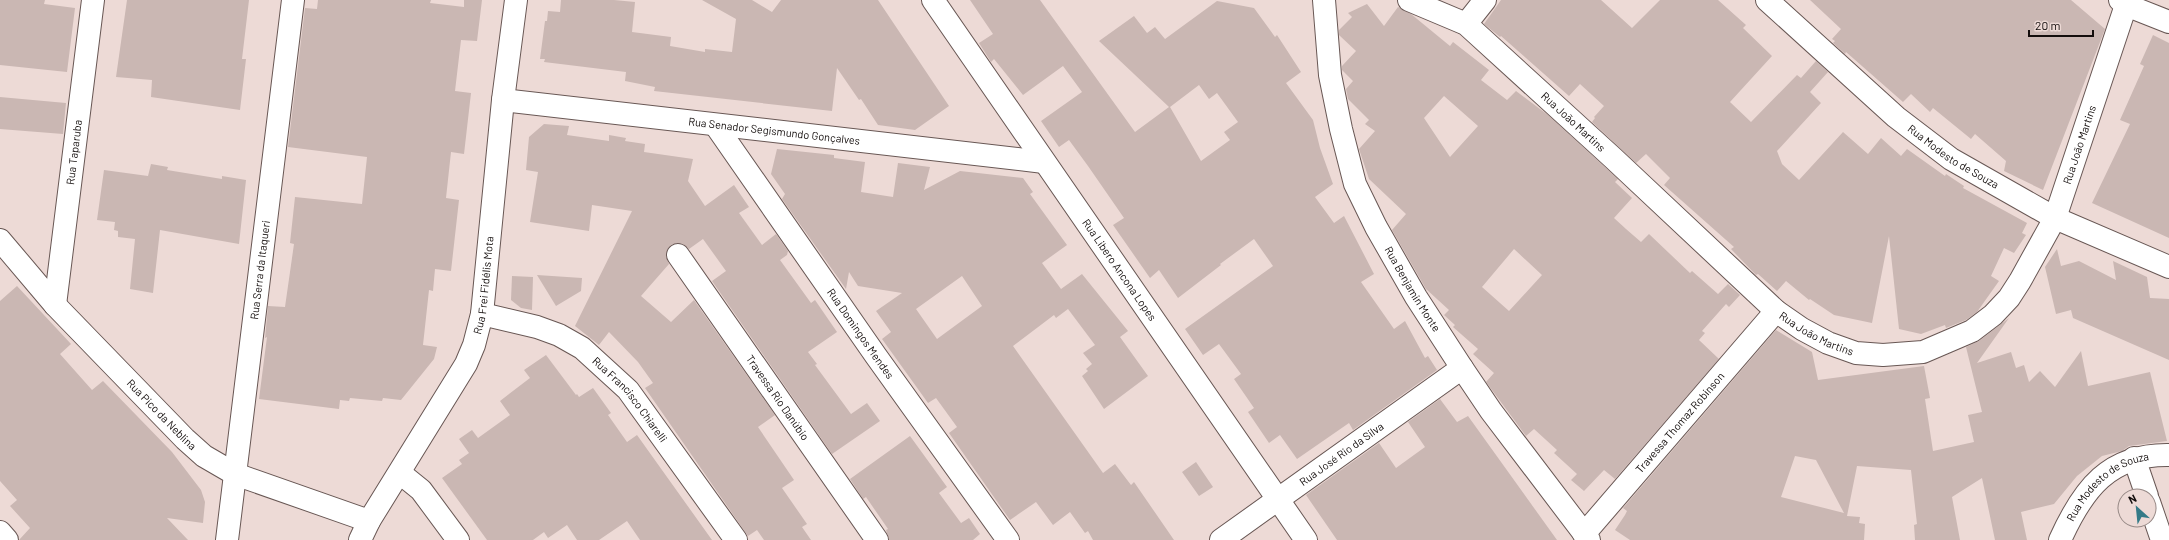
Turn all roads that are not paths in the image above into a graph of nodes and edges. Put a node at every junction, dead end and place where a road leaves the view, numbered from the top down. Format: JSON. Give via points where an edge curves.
{"nodes":[{"id":1,"x":93,"y":0,"type":"edge"},
{"id":2,"x":293,"y":0,"type":"edge"},
{"id":3,"x":516,"y":0,"type":"edge"},
{"id":4,"x":933,"y":0,"type":"edge"},
{"id":5,"x":1324,"y":0,"type":"edge"},
{"id":6,"x":1409,"y":0,"type":"edge"},
{"id":7,"x":1485,"y":0,"type":"edge"},
{"id":8,"x":1768,"y":0,"type":"edge"},
{"id":9,"x":2123,"y":2,"type":"edge"},
{"id":10,"x":2169,"y":22,"type":"edge"},
{"id":11,"x":1466,"y":24,"type":"junction"},
{"id":12,"x":503,"y":100,"type":"junction"},
{"id":13,"x":716,"y":126,"type":"junction"},
{"id":14,"x":1044,"y":162,"type":"junction"},
{"id":15,"x":2055,"y":218,"type":"junction"},
{"id":16,"x":0,"y":240,"type":"edge"},
{"id":17,"x":678,"y":255,"type":"dead end"},
{"id":18,"x":2169,"y":267,"type":"edge"},
{"id":19,"x":55,"y":305,"type":"junction"},
{"id":20,"x":1776,"y":311,"type":"junction"},
{"id":21,"x":482,"y":314,"type":"junction"},
{"id":22,"x":1462,"y":368,"type":"junction"},
{"id":23,"x":2169,"y":455,"type":"edge"},
{"id":24,"x":2134,"y":458,"type":"junction"},
{"id":25,"x":400,"y":473,"type":"junction"},
{"id":26,"x":235,"y":474,"type":"junction"},
{"id":27,"x":2144,"y":488,"type":"edge"},
{"id":28,"x":1278,"y":500,"type":"junction"},
{"id":29,"x":2157,"y":525,"type":"edge"},
{"id":30,"x":365,"y":531,"type":"edge"},
{"id":31,"x":0,"y":532,"type":"edge"},
{"id":32,"x":1587,"y":537,"type":"edge"},
{"id":33,"x":7,"y":540,"type":"edge"},
{"id":34,"x":227,"y":540,"type":"edge"},
{"id":35,"x":458,"y":540,"type":"edge"},
{"id":36,"x":736,"y":540,"type":"edge"},
{"id":37,"x":877,"y":540,"type":"edge"},
{"id":38,"x":1008,"y":540,"type":"edge"},
{"id":39,"x":1221,"y":540,"type":"edge"},
{"id":40,"x":1306,"y":540,"type":"edge"},
{"id":41,"x":2060,"y":540,"type":"edge"},
{"id":42,"x":2162,"y":540,"type":"edge"}],
"edges":[{"from":1,"to":19,"type":"street","name":"Rua Taparuba"},
{"from":2,"to":26,"type":"street","name":"Rua Serra da Itaqueri"},
{"from":3,"to":12,"type":"street","name":"Rua Frei Fidélis Mota"},
{"from":4,"to":14,"type":"street","name":"Rua Libero Ancona Lopes"},
{"from":5,"to":22,"type":"street","name":"Rua Benjamin Monte","via":[[1330,74],[1355,184],[1412,291]]},
{"from":6,"to":11,"type":"street","name":"Rua João Martins"},
{"from":7,"to":11,"type":"street"},
{"from":8,"to":15,"type":"street","name":"Rua Modesto de Souza","via":[[1896,117],[1951,158]]},
{"from":9,"to":10,"type":"street"},
{"from":9,"to":15,"type":"street","name":"Rua João Martins"},
{"from":11,"to":20,"type":"street","name":"Rua João Martins"},
{"from":12,"to":13,"type":"street","name":"Rua Senador Segismundo Gonçalves","via":[[669,118]]},
{"from":12,"to":21,"type":"street","name":"Rua Frei Fidélis Mota"},
{"from":13,"to":14,"type":"street","name":"Rua Senador Segismundo Gonçalves"},
{"from":13,"to":38,"type":"street","name":"Rua Domingos Mendes"},
{"from":14,"to":28,"type":"street","name":"Rua Libero Ancona Lopes"},
{"from":15,"to":18,"type":"street","name":"Rua Modesto de Souza"},
{"from":15,"to":20,"type":"street","name":"Rua João Martins","via":[[2020,281],[1993,315],[1972,331],[1923,352],[1883,355],[1856,352],[1828,343]]},
{"from":16,"to":19,"type":"street","name":"Rua Pico da Neblina"},
{"from":17,"to":37,"type":"street","name":"Travessa Rio Danúbio"},
{"from":19,"to":26,"type":"street","name":"Rua Pico da Neblina","via":[[185,440],[204,456]]},
{"from":20,"to":32,"type":"street","name":"Travessa Thomaz Robinson"},
{"from":21,"to":25,"type":"street","name":"Rua Frei Fidélis Mota","via":[[466,364]]},
{"from":21,"to":36,"type":"street","name":"Rua Francisco Chiarelli","via":[[537,327],[559,335],[582,348],[628,390]]},
{"from":22,"to":28,"type":"street","name":"Rua José Rio da Silva"},
{"from":22,"to":32,"type":"street","name":"Rua Benjamin Monte","via":[[1491,411]]},
{"from":23,"to":24,"type":"street","name":"Rua Modesto de Souza","via":[[2152,454]]},
{"from":24,"to":27,"type":"street"},
{"from":24,"to":41,"type":"street","name":"Rua Modesto de Souza","via":[[2107,471],[2096,481]]},
{"from":25,"to":30,"type":"street","name":"Rua Frei Fidélis Mota"},
{"from":25,"to":35,"type":"street","via":[[422,490]]},
{"from":26,"to":30,"type":"street","name":"Rua Pico da Neblina"},
{"from":26,"to":34,"type":"street","name":"Rua Serra da Itaqueri"},
{"from":28,"to":39,"type":"street","name":"Rua José Rio da Silva"},
{"from":28,"to":40,"type":"street","name":"Rua Libero Ancona Lopes"},
{"from":29,"to":42,"type":"street"},
{"from":31,"to":33,"type":"street"}]}
